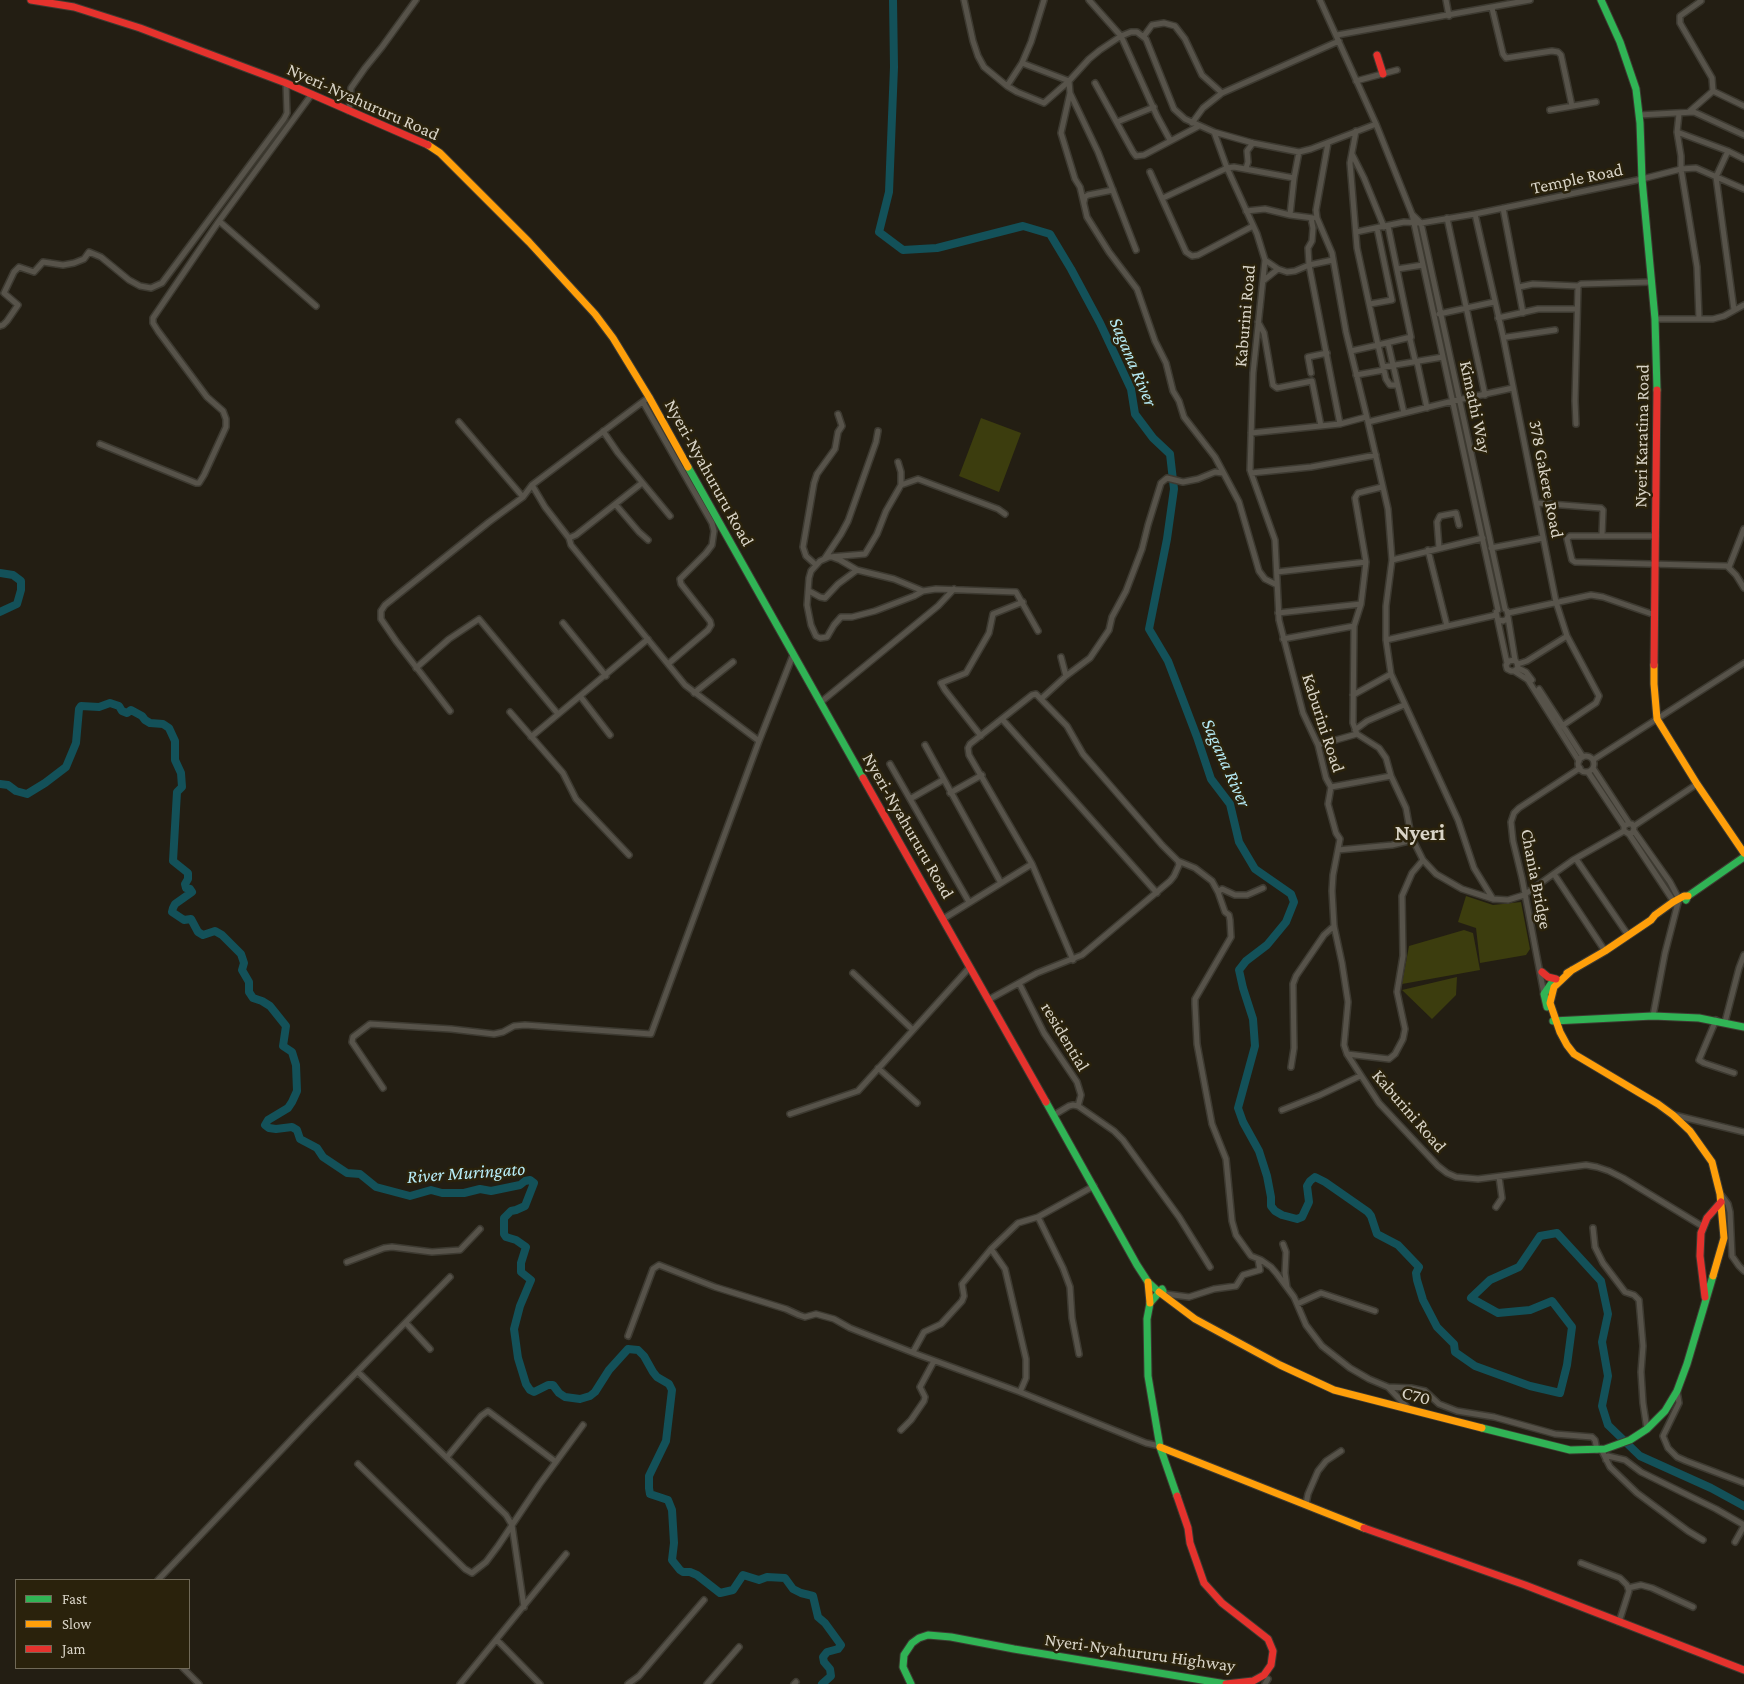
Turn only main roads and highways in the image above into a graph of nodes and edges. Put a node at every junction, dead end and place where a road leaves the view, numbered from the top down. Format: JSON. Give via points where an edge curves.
{"nodes":[{"id":1,"x":31,"y":0,"type":"edge"},
{"id":2,"x":1601,"y":0,"type":"edge"},
{"id":3,"x":1377,"y":55,"type":"dead end"},
{"id":4,"x":1383,"y":74,"type":"road end"},
{"id":5,"x":1744,"y":853,"type":"edge"},
{"id":6,"x":1744,"y":857,"type":"edge"},
{"id":7,"x":1572,"y":970,"type":"junction"},
{"id":8,"x":1542,"y":972,"type":"road end"},
{"id":9,"x":1556,"y":979,"type":"junction"},
{"id":10,"x":1554,"y":1023,"type":"junction"},
{"id":11,"x":1744,"y":1027,"type":"edge"},
{"id":12,"x":1721,"y":1202,"type":"junction"},
{"id":13,"x":1117,"y":1228,"type":"junction"},
{"id":14,"x":1148,"y":1282,"type":"junction"},
{"id":15,"x":1164,"y":1294,"type":"junction"},
{"id":16,"x":1706,"y":1300,"type":"junction"},
{"id":17,"x":1152,"y":1303,"type":"junction"},
{"id":18,"x":1160,"y":1446,"type":"junction"},
{"id":19,"x":1744,"y":1670,"type":"edge"},
{"id":20,"x":911,"y":1684,"type":"edge"}],
"edges":[{"from":1,"to":13,"type":"main road","name":"Nyeri-Nyahururu Road","via":[[105,16],[219,57],[423,142],[440,153],[595,314],[649,397]]},
{"from":2,"to":5,"type":"main road","name":"Nyeri Karatina Road","via":[[1636,89],[1655,319],[1658,416],[1654,684],[1657,719]]},
{"from":3,"to":4,"type":"main road"},
{"from":6,"to":7,"type":"main road","via":[[1686,900]]},
{"from":7,"to":9,"type":"main road"},
{"from":7,"to":10,"type":"main road","via":[[1554,987],[1550,1004]]},
{"from":8,"to":9,"type":"main road"},
{"from":9,"to":10,"type":"main road","via":[[1545,992]]},
{"from":10,"to":11,"type":"main road","via":[[1653,1016],[1716,1020]]},
{"from":10,"to":12,"type":"main road","via":[[1570,1050],[1658,1104],[1690,1131],[1712,1162]]},
{"from":12,"to":16,"type":"main road","via":[[1724,1238]]},
{"from":12,"to":16,"type":"main road","via":[[1706,1218],[1700,1238]]},
{"from":13,"to":14,"type":"main road","name":"Nyeri-Nyahururu Road"},
{"from":13,"to":15,"type":"main road","name":"Nyeri-Nyahururu Road"},
{"from":14,"to":15,"type":"main road","name":"Nyeri-Nyahururu Road"},
{"from":14,"to":17,"type":"main road","name":"Nyeri-Nyahururu Highway"},
{"from":15,"to":16,"type":"main road","name":"C70","via":[[1195,1319],[1334,1390],[1570,1450],[1599,1450],[1630,1440],[1647,1430],[1666,1411],[1677,1391]]},
{"from":15,"to":17,"type":"main road"},
{"from":15,"to":17,"type":"main road"},
{"from":17,"to":18,"type":"main road","name":"Nyeri-Nyahururu Highway","via":[[1147,1319],[1148,1376]]},
{"from":18,"to":19,"type":"main road","via":[[1362,1527]]},
{"from":18,"to":20,"type":"main road","name":"Nyeri-Nyahururu Highway","via":[[1204,1583],[1222,1603],[1268,1640],[1273,1657],[1264,1675],[1249,1683],[1214,1683],[928,1635],[912,1643],[904,1655],[903,1667]]}]}
